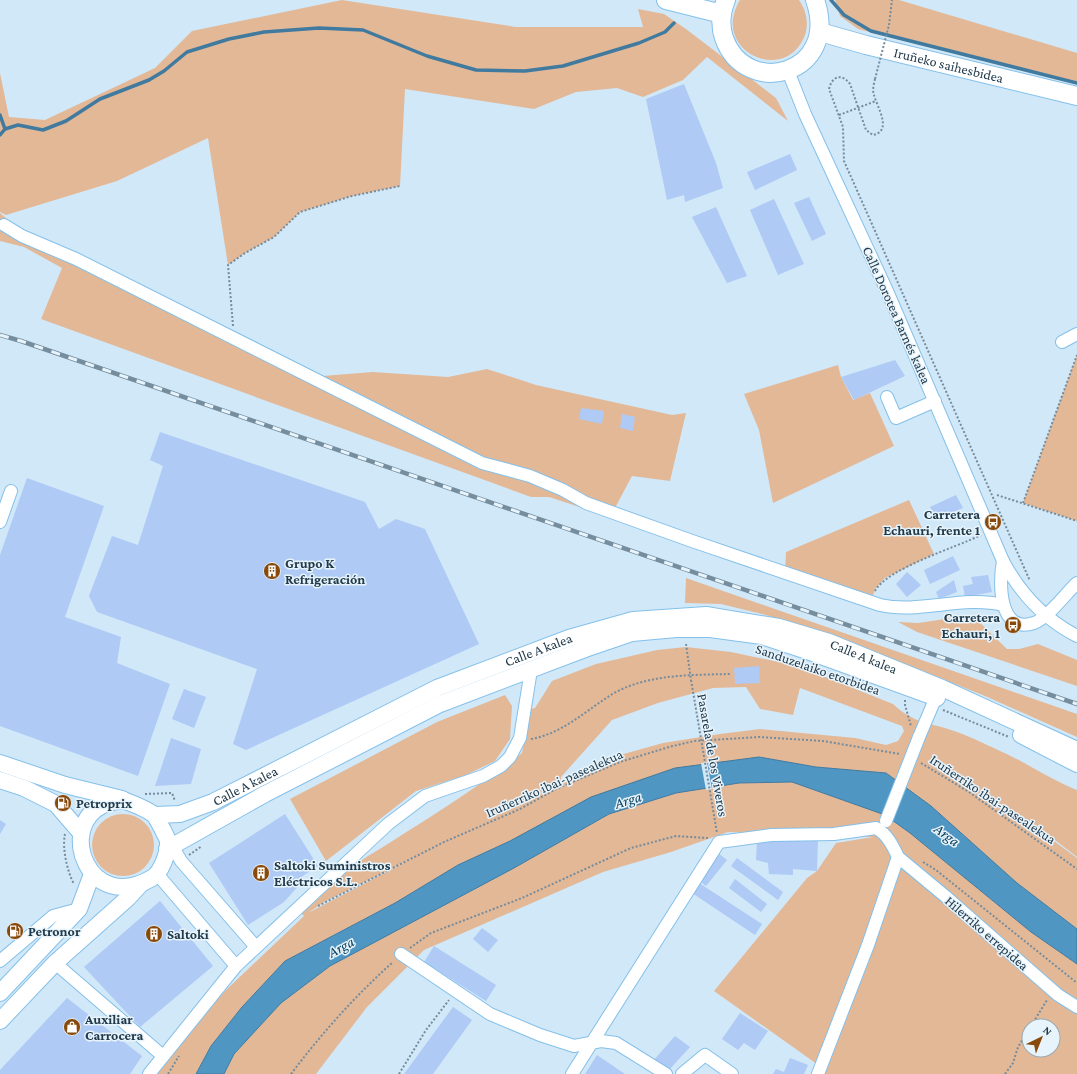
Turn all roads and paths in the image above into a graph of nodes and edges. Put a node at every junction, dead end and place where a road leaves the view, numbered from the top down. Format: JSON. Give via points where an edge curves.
{"nodes":[{"id":1,"x":666,"y":0,"type":"edge"},
{"id":2,"x":815,"y":0,"type":"edge"},
{"id":3,"x":892,"y":0,"type":"edge"},
{"id":4,"x":724,"y":7,"type":"edge"},
{"id":5,"x":820,"y":32,"type":"junction"},
{"id":6,"x":788,"y":71,"type":"junction"},
{"id":7,"x":1077,"y":96,"type":"edge"},
{"id":8,"x":876,"y":101,"type":"junction"},
{"id":9,"x":858,"y":108,"type":"junction"},
{"id":10,"x":839,"y":115,"type":"junction"},
{"id":11,"x":400,"y":186,"type":"dead end"},
{"id":12,"x":4,"y":226,"type":"dead end"},
{"id":13,"x":1077,"y":334,"type":"edge"},
{"id":14,"x":234,"y":339,"type":"junction"},
{"id":15,"x":1062,"y":342,"type":"dead end"},
{"id":16,"x":1077,"y":355,"type":"edge"},
{"id":17,"x":887,"y":397,"type":"dead end"},
{"id":18,"x":935,"y":401,"type":"junction"},
{"id":19,"x":11,"y":491,"type":"dead end"},
{"id":20,"x":997,"y":495,"type":"dead end"},
{"id":21,"x":1023,"y":503,"type":"junction"},
{"id":22,"x":1077,"y":521,"type":"edge"},
{"id":23,"x":0,"y":522,"type":"edge"},
{"id":24,"x":989,"y":531,"type":"junction"},
{"id":25,"x":1003,"y":561,"type":"junction"},
{"id":26,"x":1077,"y":583,"type":"edge"},
{"id":27,"x":1033,"y":587,"type":"dead end"},
{"id":28,"x":871,"y":602,"type":"junction"},
{"id":29,"x":1003,"y":605,"type":"junction"},
{"id":30,"x":1045,"y":615,"type":"junction"},
{"id":31,"x":1077,"y":636,"type":"edge"},
{"id":32,"x":686,"y":644,"type":"dead end"},
{"id":33,"x":531,"y":670,"type":"junction"},
{"id":34,"x":730,"y":674,"type":"dead end"},
{"id":35,"x":689,"y":675,"type":"junction"},
{"id":36,"x":900,"y":698,"type":"dead end"},
{"id":37,"x":936,"y":698,"type":"junction"},
{"id":38,"x":905,"y":700,"type":"junction"},
{"id":39,"x":911,"y":702,"type":"dead end"},
{"id":40,"x":960,"y":715,"type":"dead end"},
{"id":41,"x":916,"y":732,"type":"junction"},
{"id":42,"x":520,"y":738,"type":"junction"},
{"id":43,"x":901,"y":749,"type":"dead end"},
{"id":44,"x":1077,"y":750,"type":"edge"},
{"id":45,"x":898,"y":753,"type":"junction"},
{"id":46,"x":904,"y":756,"type":"dead end"},
{"id":47,"x":916,"y":760,"type":"dead end"},
{"id":48,"x":0,"y":763,"type":"edge"},
{"id":49,"x":1077,"y":764,"type":"edge"},
{"id":50,"x":0,"y":780,"type":"edge"},
{"id":51,"x":154,"y":793,"type":"dead end"},
{"id":52,"x":123,"y":800,"type":"junction"},
{"id":53,"x":176,"y":804,"type":"dead end"},
{"id":54,"x":155,"y":815,"type":"junction"},
{"id":55,"x":884,"y":826,"type":"junction"},
{"id":56,"x":66,"y":828,"type":"dead end"},
{"id":57,"x":81,"y":833,"type":"junction"},
{"id":58,"x":718,"y":837,"type":"junction"},
{"id":59,"x":170,"y":848,"type":"junction"},
{"id":60,"x":898,"y":857,"type":"junction"},
{"id":61,"x":917,"y":858,"type":"dead end"},
{"id":62,"x":1077,"y":869,"type":"edge"},
{"id":63,"x":92,"y":874,"type":"junction"},
{"id":64,"x":158,"y":875,"type":"junction"},
{"id":65,"x":140,"y":885,"type":"junction"},
{"id":66,"x":75,"y":886,"type":"dead end"},
{"id":67,"x":314,"y":909,"type":"dead end"},
{"id":68,"x":79,"y":910,"type":"junction"},
{"id":69,"x":256,"y":948,"type":"junction"},
{"id":70,"x":401,"y":954,"type":"junction"},
{"id":71,"x":0,"y":962,"type":"edge"},
{"id":72,"x":54,"y":963,"type":"junction"},
{"id":73,"x":236,"y":966,"type":"junction"},
{"id":74,"x":3,"y":984,"type":"edge"},
{"id":75,"x":1077,"y":984,"type":"edge"},
{"id":76,"x":1052,"y":990,"type":"junction"},
{"id":77,"x":456,"y":992,"type":"junction"},
{"id":78,"x":1077,"y":1007,"type":"edge"},
{"id":79,"x":1036,"y":1018,"type":"edge"},
{"id":80,"x":0,"y":1021,"type":"edge"},
{"id":81,"x":1021,"y":1042,"type":"edge"},
{"id":82,"x":592,"y":1044,"type":"junction"},
{"id":83,"x":181,"y":1054,"type":"dead end"},
{"id":84,"x":163,"y":1056,"type":"junction"},
{"id":85,"x":686,"y":1073,"type":"edge"},
{"id":86,"x":149,"y":1074,"type":"edge"},
{"id":87,"x":168,"y":1074,"type":"edge"},
{"id":88,"x":291,"y":1074,"type":"edge"},
{"id":89,"x":399,"y":1074,"type":"edge"},
{"id":90,"x":572,"y":1074,"type":"edge"},
{"id":91,"x":666,"y":1074,"type":"edge"},
{"id":92,"x":732,"y":1074,"type":"edge"},
{"id":93,"x":818,"y":1074,"type":"edge"},
{"id":94,"x":1005,"y":1074,"type":"edge"}],
"edges":[{"from":1,"to":4,"type":"highway"},
{"from":2,"to":5,"type":"highway","via":[[820,15]]},
{"from":3,"to":8,"type":"path","bridge":true,"via":[[889,25],[875,79],[873,93]]},
{"from":4,"to":6,"type":"highway","via":[[721,31],[727,47],[738,60],[752,70],[769,73]]},
{"from":5,"to":6,"type":"highway","via":[[816,45],[808,56]]},
{"from":5,"to":7,"type":"highway","name":"Iruñeko saihesbidea"},
{"from":6,"to":18,"type":"street","name":"Calle Dorotea Barnés kalea"},
{"from":8,"to":9,"type":"path"},
{"from":8,"to":9,"type":"path","via":[[883,120],[883,128],[879,134],[873,135],[866,130]]},
{"from":9,"to":10,"type":"path"},
{"from":9,"to":10,"type":"path","name":"Calle Dorotea Barnés kalea","via":[[846,79],[840,76],[834,78],[829,89]]},
{"from":10,"to":27,"type":"path","name":"Calle Dorotea Barnés kalea","via":[[843,127],[844,161]]},
{"from":11,"to":14,"type":"path","via":[[352,196],[300,212],[274,237],[228,265]]},
{"from":12,"to":14,"type":"street","via":[[76,259]]},
{"from":13,"to":15,"type":"street"},
{"from":14,"to":28,"type":"street","via":[[482,463],[530,476],[586,502],[699,544]]},
{"from":16,"to":21,"type":"path"},
{"from":17,"to":18,"type":"street","via":[[896,418]]},
{"from":18,"to":24,"type":"street","name":"Calle Dorotea Barnés kalea"},
{"from":19,"to":23,"type":"street"},
{"from":20,"to":21,"type":"path"},
{"from":21,"to":22,"type":"path"},
{"from":24,"to":25,"type":"street","name":"Calle Dorotea Barnés kalea"},
{"from":24,"to":28,"type":"path","via":[[886,578],[876,589]]},
{"from":25,"to":29,"type":"street","via":[[1000,575]]},
{"from":25,"to":30,"type":"street","name":"Calle Dorotea Barnés kalea","via":[[1026,596]]},
{"from":26,"to":30,"type":"street"},
{"from":28,"to":29,"type":"street","via":[[896,609],[968,602]]},
{"from":29,"to":30,"type":"street","via":[[1012,619],[1021,624],[1035,622]]},
{"from":30,"to":31,"type":"street","name":"Calle Dorotea Barnés kalea"},
{"from":32,"to":35,"type":"path","name":"Pasarela de los Viveros"},
{"from":33,"to":37,"type":"main road","name":"Calle A kalea","via":[[632,633],[676,628],[710,628],[762,636]]},
{"from":33,"to":42,"type":"street"},
{"from":33,"to":59,"type":"main road","name":"Calle A kalea","via":[[440,704],[265,794]]},
{"from":34,"to":35,"type":"path"},
{"from":35,"to":42,"type":"path","via":[[646,680],[617,692],[575,721],[544,737],[526,740]]},
{"from":35,"to":58,"type":"path","name":"Pasarela de los Viveros","bridge":true},
{"from":36,"to":38,"type":"path","name":"Sanduzelaiko etorbidea"},
{"from":37,"to":40,"type":"path","via":[[940,709]]},
{"from":37,"to":41,"type":"street"},
{"from":37,"to":44,"type":"main road"},
{"from":37,"to":49,"type":"main road","via":[[1023,735]]},
{"from":37,"to":54,"type":"main road","name":"Calle A kalea","via":[[829,642],[779,627],[706,615],[633,620],[569,638],[437,688],[213,802],[180,814]]},
{"from":38,"to":39,"type":"path","name":"Sanduzelaiko etorbidea"},
{"from":38,"to":41,"type":"path"},
{"from":41,"to":55,"type":"street","bridge":true},
{"from":42,"to":69,"type":"street","via":[[510,758],[501,766],[483,776],[425,796],[412,804]]},
{"from":43,"to":45,"type":"path"},
{"from":45,"to":46,"type":"path","name":"Iruñerriko ibai-pasealekua"},
{"from":45,"to":67,"type":"path","name":"Iruñerriko ibai-pasealekua","via":[[823,741],[759,737],[694,741],[669,747],[620,762],[556,789],[520,809],[444,842]]},
{"from":47,"to":62,"type":"path","name":"Iruñerriko ibai-pasealekua","via":[[969,792]]},
{"from":48,"to":52,"type":"main road","via":[[65,786]]},
{"from":50,"to":57,"type":"main road","via":[[24,788],[56,804]]},
{"from":51,"to":53,"type":"path","via":[[172,793]]},
{"from":52,"to":54,"type":"main road"},
{"from":52,"to":57,"type":"main road","via":[[102,805],[90,816]]},
{"from":54,"to":59,"type":"main road"},
{"from":55,"to":58,"type":"street","via":[[834,834]]},
{"from":55,"to":60,"type":"street","name":"Hilerriko errepidea"},
{"from":56,"to":66,"type":"path","via":[[63,840],[70,875]]},
{"from":57,"to":63,"type":"main road","via":[[80,847]]},
{"from":58,"to":70,"type":"path","via":[[711,839],[676,836],[631,848],[522,898],[431,933]]},
{"from":58,"to":82,"type":"street"},
{"from":59,"to":64,"type":"main road"},
{"from":59,"to":69,"type":"street"},
{"from":60,"to":76,"type":"street","name":"Hilerriko errepidea"},
{"from":60,"to":93,"type":"street","via":[[868,945]]},
{"from":61,"to":75,"type":"path","via":[[936,870]]},
{"from":63,"to":65,"type":"main road","via":[[104,883],[128,888]]},
{"from":63,"to":68,"type":"main road"},
{"from":64,"to":65,"type":"main road"},
{"from":64,"to":73,"type":"street"},
{"from":65,"to":72,"type":"main road"},
{"from":68,"to":71,"type":"street","via":[[53,916]]},
{"from":68,"to":74,"type":"main road"},
{"from":69,"to":73,"type":"street"},
{"from":70,"to":77,"type":"street"},
{"from":70,"to":88,"type":"path","via":[[360,992]]},
{"from":72,"to":80,"type":"main road"},
{"from":72,"to":84,"type":"street"},
{"from":73,"to":84,"type":"street"},
{"from":76,"to":78,"type":"street","name":"Hilerriko errepidea"},
{"from":76,"to":79,"type":"path"},
{"from":77,"to":82,"type":"street","via":[[490,1014],[540,1035],[574,1046]]},
{"from":77,"to":89,"type":"path","via":[[443,1006]]},
{"from":81,"to":94,"type":"path","via":[[1013,1063]]},
{"from":82,"to":90,"type":"street"},
{"from":82,"to":91,"type":"street","via":[[601,1041],[616,1043]]},
{"from":83,"to":87,"type":"path"},
{"from":84,"to":86,"type":"street"},
{"from":85,"to":92,"type":"street","via":[[706,1055]]}]}
